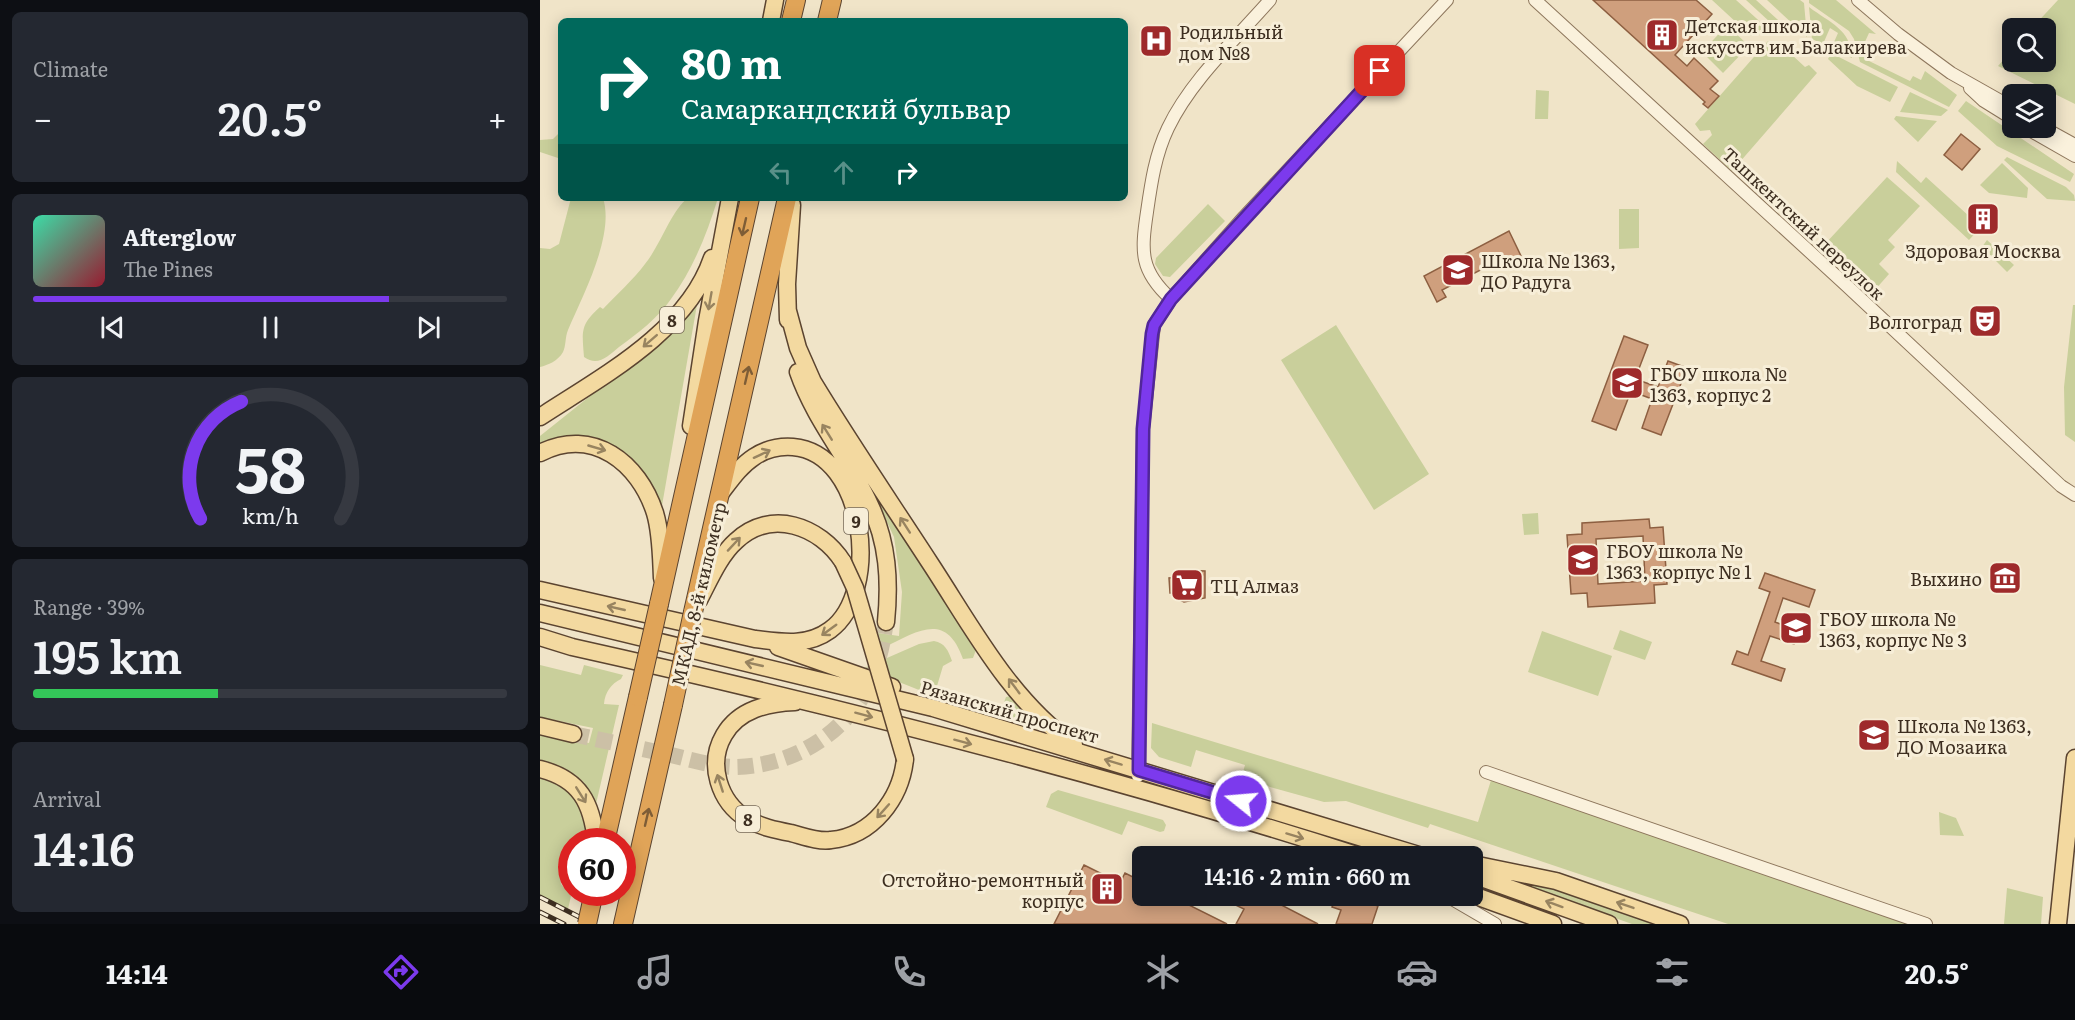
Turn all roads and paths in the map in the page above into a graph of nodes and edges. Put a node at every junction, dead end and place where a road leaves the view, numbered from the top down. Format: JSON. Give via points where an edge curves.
{"nodes":[{"id":1,"x":776,"y":0,"type":"edge"},
{"id":2,"x":796,"y":0,"type":"edge"},
{"id":3,"x":832,"y":0,"type":"edge"},
{"id":4,"x":1270,"y":0,"type":"edge"},
{"id":5,"x":1447,"y":0,"type":"edge"},
{"id":6,"x":1535,"y":0,"type":"edge"},
{"id":7,"x":1858,"y":0,"type":"edge"},
{"id":8,"x":772,"y":18,"type":"edge"},
{"id":9,"x":792,"y":18,"type":"edge"},
{"id":10,"x":828,"y":18,"type":"edge"},
{"id":11,"x":1955,"y":76,"type":"junction"},
{"id":12,"x":2002,"y":102,"type":"edge"},
{"id":13,"x":2002,"y":112,"type":"edge"},
{"id":14,"x":2056,"y":135,"type":"edge"},
{"id":15,"x":2044,"y":138,"type":"edge"},
{"id":16,"x":2075,"y":145,"type":"edge"},
{"id":17,"x":2075,"y":156,"type":"edge"},
{"id":18,"x":729,"y":201,"type":"edge"},
{"id":19,"x":749,"y":201,"type":"edge"},
{"id":20,"x":785,"y":201,"type":"edge"},
{"id":21,"x":792,"y":201,"type":"edge"},
{"id":22,"x":724,"y":223,"type":"junction"},
{"id":23,"x":1171,"y":299,"type":"junction"},
{"id":24,"x":788,"y":311,"type":"junction"},
{"id":25,"x":586,"y":390,"type":"junction"},
{"id":26,"x":540,"y":417,"type":"edge"},
{"id":27,"x":540,"y":430,"type":"edge"},
{"id":28,"x":540,"y":453,"type":"edge"},
{"id":29,"x":2075,"y":482,"type":"edge"},
{"id":30,"x":2061,"y":486,"type":"junction"},
{"id":31,"x":720,"y":494,"type":"junction"},
{"id":32,"x":2075,"y":495,"type":"edge"},
{"id":33,"x":2075,"y":505,"type":"edge"},
{"id":34,"x":678,"y":522,"type":"junction"},
{"id":35,"x":543,"y":590,"type":"edge"},
{"id":36,"x":659,"y":604,"type":"junction"},
{"id":37,"x":693,"y":612,"type":"junction"},
{"id":38,"x":540,"y":613,"type":"edge"},
{"id":39,"x":886,"y":622,"type":"tunnel mouth"},
{"id":40,"x":540,"y":637,"type":"edge"},
{"id":41,"x":755,"y":639,"type":"junction"},
{"id":42,"x":822,"y":704,"type":"junction"},
{"id":43,"x":933,"y":708,"type":"junction"},
{"id":44,"x":540,"y":726,"type":"edge"},
{"id":45,"x":573,"y":734,"type":"tunnel mouth"},
{"id":46,"x":1088,"y":754,"type":"junction"},
{"id":47,"x":2075,"y":758,"type":"edge"},
{"id":48,"x":540,"y":769,"type":"edge"},
{"id":49,"x":1139,"y":770,"type":"junction"},
{"id":50,"x":1486,"y":772,"type":"dead end"},
{"id":51,"x":1138,"y":789,"type":"junction"},
{"id":52,"x":593,"y":828,"type":"edge"},
{"id":53,"x":609,"y":828,"type":"edge"},
{"id":54,"x":1327,"y":846,"type":"edge"},
{"id":55,"x":1389,"y":846,"type":"edge"},
{"id":56,"x":1483,"y":866,"type":"edge"},
{"id":57,"x":1483,"y":879,"type":"edge"},
{"id":58,"x":1483,"y":899,"type":"edge"},
{"id":59,"x":591,"y":906,"type":"edge"},
{"id":60,"x":1464,"y":906,"type":"edge"},
{"id":61,"x":587,"y":924,"type":"edge"},
{"id":62,"x":623,"y":924,"type":"edge"},
{"id":63,"x":1495,"y":924,"type":"edge"},
{"id":64,"x":1553,"y":924,"type":"edge"},
{"id":65,"x":1609,"y":924,"type":"edge"},
{"id":66,"x":1680,"y":924,"type":"edge"},
{"id":67,"x":1926,"y":924,"type":"edge"},
{"id":68,"x":2058,"y":924,"type":"edge"}],
"edges":[{"from":1,"to":8,"type":"main road"},
{"from":2,"to":9,"type":"highway"},
{"from":3,"to":10,"type":"highway"},
{"from":4,"to":23,"type":"street","via":[[1181,106],[1167,129],[1154,167],[1144,255],[1148,272]]},
{"from":5,"to":23,"type":"street"},
{"from":6,"to":30,"type":"street","name":"Ташкентский переулок"},
{"from":7,"to":11,"type":"street"},
{"from":11,"to":12,"type":"street"},
{"from":11,"to":13,"type":"street"},
{"from":14,"to":16,"type":"street"},
{"from":15,"to":17,"type":"street"},
{"from":18,"to":22,"type":"main road","number":"8"},
{"from":19,"to":34,"type":"highway","name":"МКАД, 8-й километр","one_way":true},
{"from":31,"to":20,"type":"highway","name":"МКАД, 8-й километр","one_way":true},
{"from":21,"to":24,"type":"main road"},
{"from":22,"to":25,"type":"main road","number":"8","one_way":true,"via":[[710,265],[672,320],[651,341]]},
{"from":22,"to":34,"type":"main road","one_way":true},
{"from":23,"to":49,"type":"street","via":[[1152,334],[1143,429]]},
{"from":39,"to":24,"type":"main road","one_way":true,"via":[[890,590],[882,536],[870,505],[803,386],[792,350]]},
{"from":46,"to":24,"type":"main road","one_way":true,"via":[[1037,714],[992,657],[813,382]]},
{"from":25,"to":26,"type":"main road"},
{"from":25,"to":27,"type":"main road","number":"8"},
{"from":28,"to":36,"type":"main road","one_way":true,"via":[[558,447],[597,447],[619,458],[635,473],[656,515],[662,577]]},
{"from":29,"to":30,"type":"street"},
{"from":30,"to":32,"type":"street","name":"Ташкентский переулок"},
{"from":30,"to":33,"type":"street"},
{"from":31,"to":37,"type":"highway","name":"МКАД, 8-й километр"},
{"from":31,"to":41,"type":"main road","number":"9","one_way":true,"via":[[754,457],[774,448],[796,447],[816,453],[833,466],[853,506],[860,564],[857,590],[848,613],[830,630],[804,642]]},
{"from":34,"to":36,"type":"highway","name":"МКАД, 8-й километр"},
{"from":41,"to":35,"type":"main road","one_way":true},
{"from":36,"to":53,"type":"highway","name":"МКАД, 8-й километр","bridge":true},
{"from":37,"to":42,"type":"main road","number":"8","one_way":true,"bridge":true,"via":[[735,542],[759,528],[787,525],[821,536],[843,562],[855,588],[905,759],[900,786],[886,809],[866,828],[843,838],[818,839],[764,827],[745,818],[724,794],[717,775],[717,754],[724,734],[737,718],[756,708],[793,702]]},
{"from":62,"to":37,"type":"highway","name":"МКАД, 8-й километр","one_way":true,"bridge":true},
{"from":43,"to":38,"type":"main road","name":"Рязанский проспект","one_way":true},
{"from":40,"to":42,"type":"main road"},
{"from":41,"to":43,"type":"main road","via":[[866,676],[909,693]]},
{"from":42,"to":51,"type":"main road","one_way":true},
{"from":43,"to":46,"type":"main road","name":"Рязанский проспект"},
{"from":44,"to":45,"type":"main road"},
{"from":49,"to":46,"type":"main road","name":"Рязанский проспект","one_way":true},
{"from":47,"to":68,"type":"main road"},
{"from":48,"to":52,"type":"main road","one_way":true,"via":[[578,788]]},
{"from":49,"to":51,"type":"street"},
{"from":49,"to":55,"type":"main road","name":"Рязанский проспект"},
{"from":50,"to":67,"type":"street"},
{"from":51,"to":54,"type":"main road","one_way":true},
{"from":66,"to":56,"type":"main road","one_way":true,"via":[[1556,881]]},
{"from":65,"to":57,"type":"main road","one_way":true},
{"from":58,"to":64,"type":"main road"},
{"from":59,"to":61,"type":"highway","bridge":true},
{"from":60,"to":63,"type":"street"}]}
